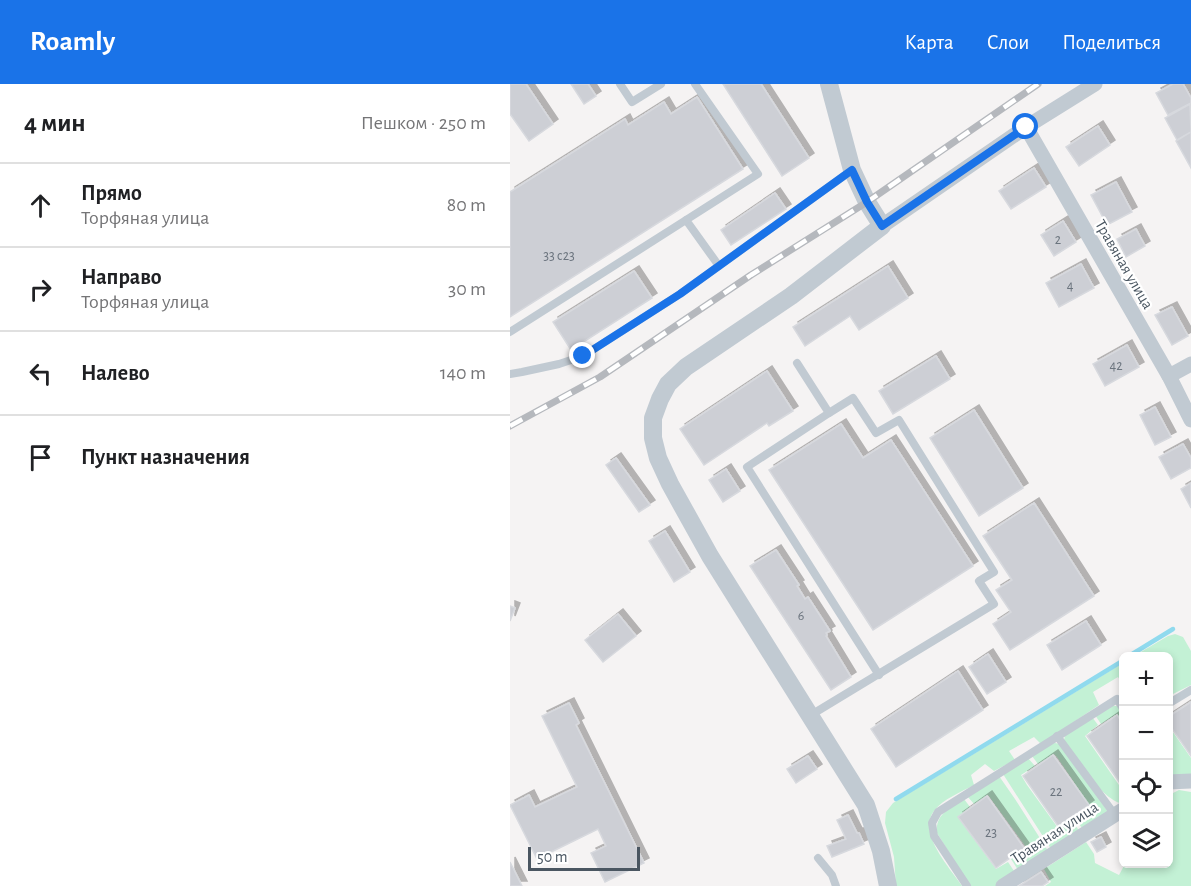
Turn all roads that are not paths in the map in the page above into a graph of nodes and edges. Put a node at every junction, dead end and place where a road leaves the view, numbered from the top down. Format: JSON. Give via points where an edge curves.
{"nodes":[{"id":1,"x":620,"y":84,"type":"edge"},
{"id":2,"x":661,"y":84,"type":"edge"},
{"id":3,"x":695,"y":84,"type":"edge"},
{"id":4,"x":829,"y":84,"type":"edge"},
{"id":5,"x":1095,"y":84,"type":"edge"},
{"id":6,"x":1026,"y":127,"type":"junction"},
{"id":7,"x":852,"y":170,"type":"junction"},
{"id":8,"x":686,"y":220,"type":"junction"},
{"id":9,"x":882,"y":226,"type":"junction"},
{"id":10,"x":719,"y":266,"type":"junction"},
{"id":11,"x":510,"y":332,"type":"edge"},
{"id":12,"x":798,"y":363,"type":"dead end"},
{"id":13,"x":1191,"y":364,"type":"edge"},
{"id":14,"x":510,"y":374,"type":"edge"},
{"id":15,"x":1169,"y":376,"type":"junction"},
{"id":16,"x":829,"y":413,"type":"junction"},
{"id":17,"x":1191,"y":420,"type":"edge"},
{"id":18,"x":879,"y":675,"type":"junction"},
{"id":19,"x":1191,"y":690,"type":"edge"},
{"id":20,"x":1173,"y":701,"type":"edge"},
{"id":21,"x":1121,"y":706,"type":"edge"},
{"id":22,"x":810,"y":715,"type":"junction"},
{"id":23,"x":1057,"y":736,"type":"junction"},
{"id":24,"x":1173,"y":781,"type":"edge"},
{"id":25,"x":1191,"y":781,"type":"edge"},
{"id":26,"x":1119,"y":812,"type":"edge"},
{"id":27,"x":818,"y":858,"type":"dead end"},
{"id":28,"x":1014,"y":881,"type":"edge"},
{"id":29,"x":836,"y":886,"type":"edge"},
{"id":30,"x":888,"y":886,"type":"edge"},
{"id":31,"x":967,"y":886,"type":"edge"},
{"id":32,"x":1003,"y":886,"type":"edge"}],
"edges":[{"from":1,"to":2,"type":"lane","via":[[632,102]]},
{"from":3,"to":8,"type":"lane","via":[[758,174]]},
{"from":4,"to":7,"type":"street"},
{"from":5,"to":6,"type":"street"},
{"from":6,"to":9,"type":"street"},
{"from":6,"to":15,"type":"street","name":"Травяная улица"},
{"from":7,"to":9,"type":"street"},
{"from":7,"to":10,"type":"lane"},
{"from":8,"to":10,"type":"lane"},
{"from":8,"to":11,"type":"lane"},
{"from":9,"to":22,"type":"street","via":[[791,296],[686,367],[669,384],[653,418],[658,458],[670,484],[710,556]]},
{"from":10,"to":14,"type":"lane","via":[[583,356]]},
{"from":12,"to":16,"type":"lane"},
{"from":13,"to":15,"type":"street"},
{"from":15,"to":17,"type":"street","name":"Травяная улица"},
{"from":16,"to":18,"type":"lane","via":[[747,467]]},
{"from":16,"to":18,"type":"lane","via":[[853,398],[876,433],[899,420],[994,572],[979,581],[994,604]]},
{"from":18,"to":22,"type":"lane"},
{"from":19,"to":20,"type":"lane"},
{"from":21,"to":23,"type":"lane","via":[[1117,699]]},
{"from":22,"to":30,"type":"street","via":[[866,805]]},
{"from":23,"to":26,"type":"lane"},
{"from":23,"to":31,"type":"lane","via":[[938,812],[932,823],[934,837]]},
{"from":24,"to":25,"type":"street"},
{"from":26,"to":28,"type":"street","name":"Травяная улица"},
{"from":27,"to":29,"type":"lane"},
{"from":28,"to":32,"type":"street","name":"Травяная улица"}]}
